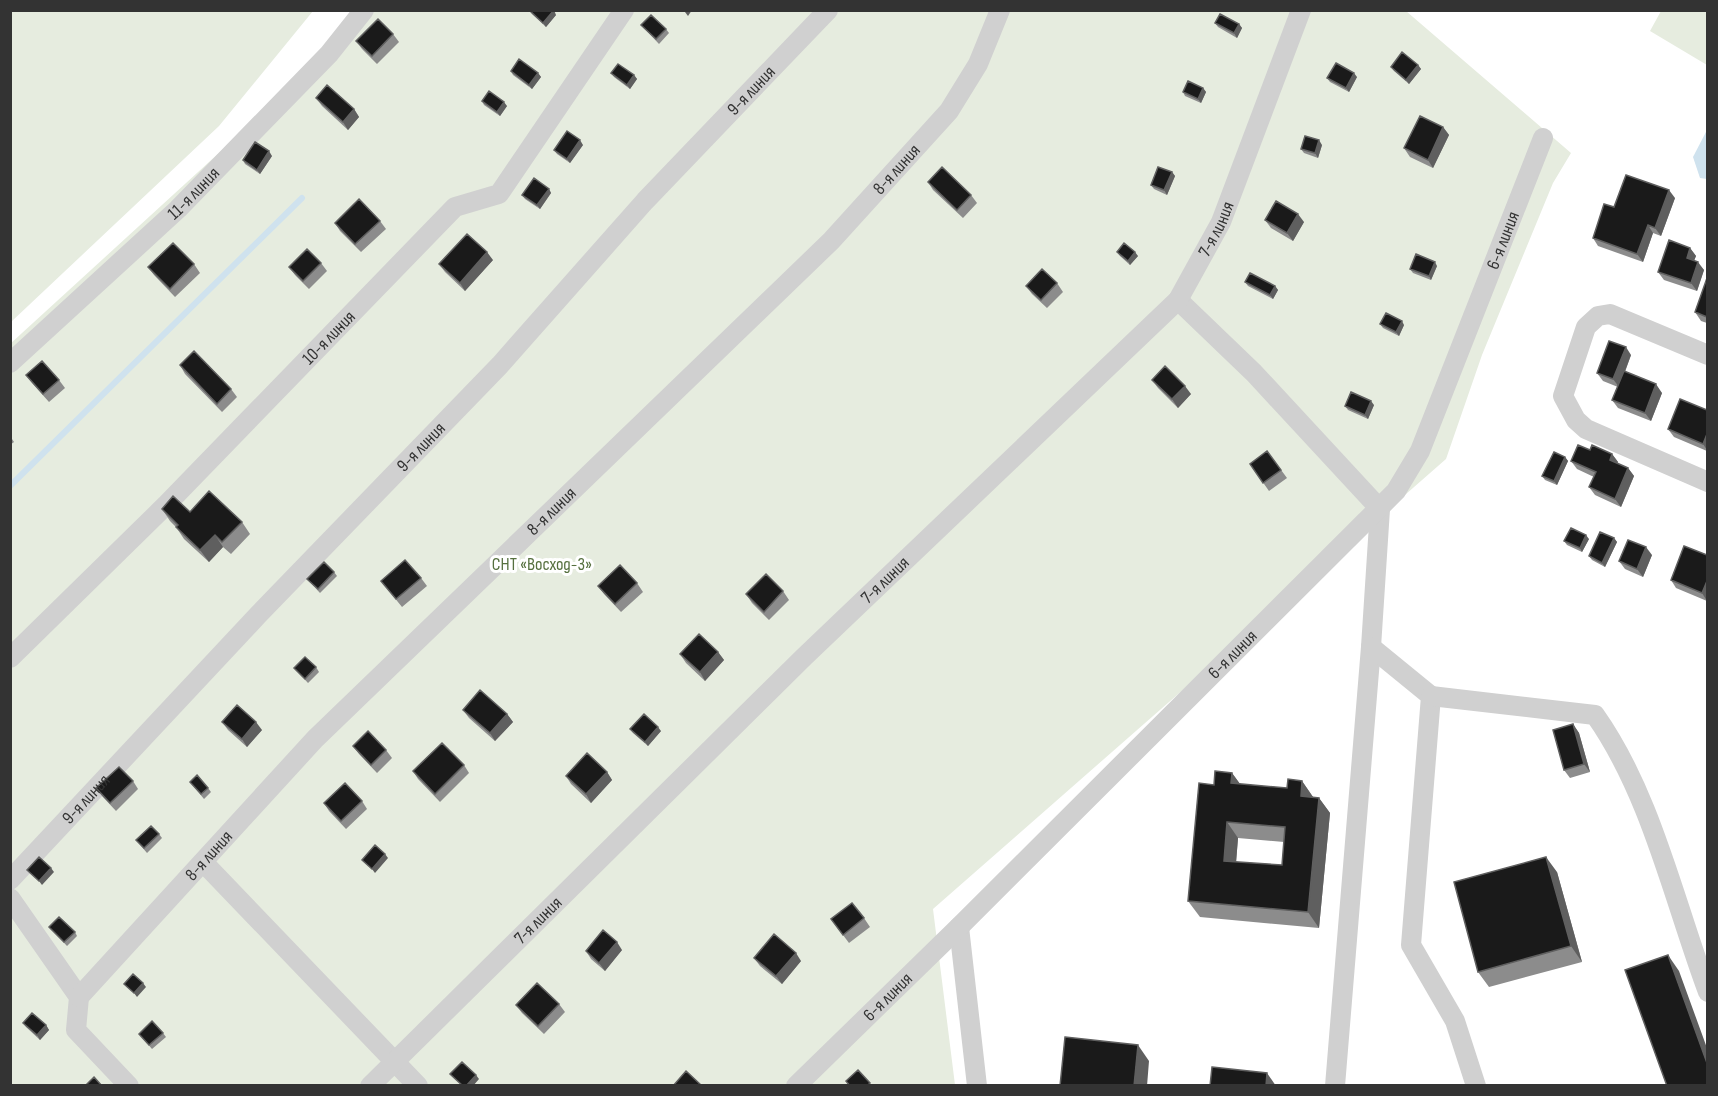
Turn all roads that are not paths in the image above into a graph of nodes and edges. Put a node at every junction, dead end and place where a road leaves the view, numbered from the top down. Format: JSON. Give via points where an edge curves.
{"nodes":[{"id":1,"x":364,"y":10,"type":"edge"},
{"id":2,"x":624,"y":10,"type":"edge"},
{"id":3,"x":828,"y":10,"type":"edge"},
{"id":4,"x":1000,"y":10,"type":"edge"},
{"id":5,"x":1301,"y":10,"type":"edge"},
{"id":6,"x":1543,"y":138,"type":"dead end"},
{"id":7,"x":1178,"y":300,"type":"junction"},
{"id":8,"x":1707,"y":355,"type":"edge"},
{"id":9,"x":10,"y":363,"type":"edge"},
{"id":10,"x":1707,"y":482,"type":"edge"},
{"id":11,"x":1380,"y":509,"type":"junction"},
{"id":12,"x":1371,"y":646,"type":"junction"},
{"id":13,"x":10,"y":658,"type":"edge"},
{"id":14,"x":1431,"y":696,"type":"junction"},
{"id":15,"x":203,"y":862,"type":"junction"},
{"id":16,"x":10,"y":880,"type":"edge"},
{"id":17,"x":10,"y":898,"type":"edge"},
{"id":18,"x":959,"y":927,"type":"junction"},
{"id":19,"x":1707,"y":992,"type":"edge"},
{"id":20,"x":79,"y":997,"type":"junction"},
{"id":21,"x":395,"y":1061,"type":"junction"},
{"id":22,"x":129,"y":1086,"type":"edge"},
{"id":23,"x":370,"y":1086,"type":"edge"},
{"id":24,"x":418,"y":1086,"type":"edge"},
{"id":25,"x":796,"y":1086,"type":"edge"},
{"id":26,"x":977,"y":1086,"type":"edge"},
{"id":27,"x":1335,"y":1086,"type":"edge"},
{"id":28,"x":1476,"y":1086,"type":"edge"}],
"edges":[{"from":1,"to":9,"type":"street","name":"11-я линия","via":[[329,54],[178,209]]},
{"from":2,"to":13,"type":"street","name":"10-я линия","via":[[500,194],[455,207],[166,505]]},
{"from":3,"to":16,"type":"street","name":"9-я линия","via":[[645,201],[500,364]]},
{"from":4,"to":15,"type":"street","name":"8-я линия","via":[[978,64],[949,111],[831,241],[315,739]]},
{"from":5,"to":7,"type":"street","name":"7-я линия","via":[[1221,222]]},
{"from":6,"to":11,"type":"street","name":"6-я линия","via":[[1420,451]]},
{"from":7,"to":11,"type":"street","via":[[1254,374]]},
{"from":7,"to":21,"type":"street","name":"7-я линия","via":[[804,657]]},
{"from":8,"to":10,"type":"street","via":[[1610,314],[1598,316],[1586,327],[1563,396],[1576,420],[1586,429]]},
{"from":11,"to":12,"type":"street"},
{"from":11,"to":18,"type":"street","name":"6-я линия"},
{"from":12,"to":14,"type":"street"},
{"from":12,"to":27,"type":"street"},
{"from":14,"to":19,"type":"street","via":[[1595,715],[1618,747],[1666,868]]},
{"from":14,"to":28,"type":"street","via":[[1411,945],[1455,1021]]},
{"from":15,"to":20,"type":"street","name":"8-я линия"},
{"from":15,"to":21,"type":"street"},
{"from":17,"to":20,"type":"street"},
{"from":18,"to":25,"type":"street","name":"6-я линия"},
{"from":18,"to":26,"type":"street"},
{"from":20,"to":22,"type":"street","via":[[76,1030]]},
{"from":21,"to":23,"type":"street","name":"7-я линия"},
{"from":21,"to":24,"type":"street"}]}
